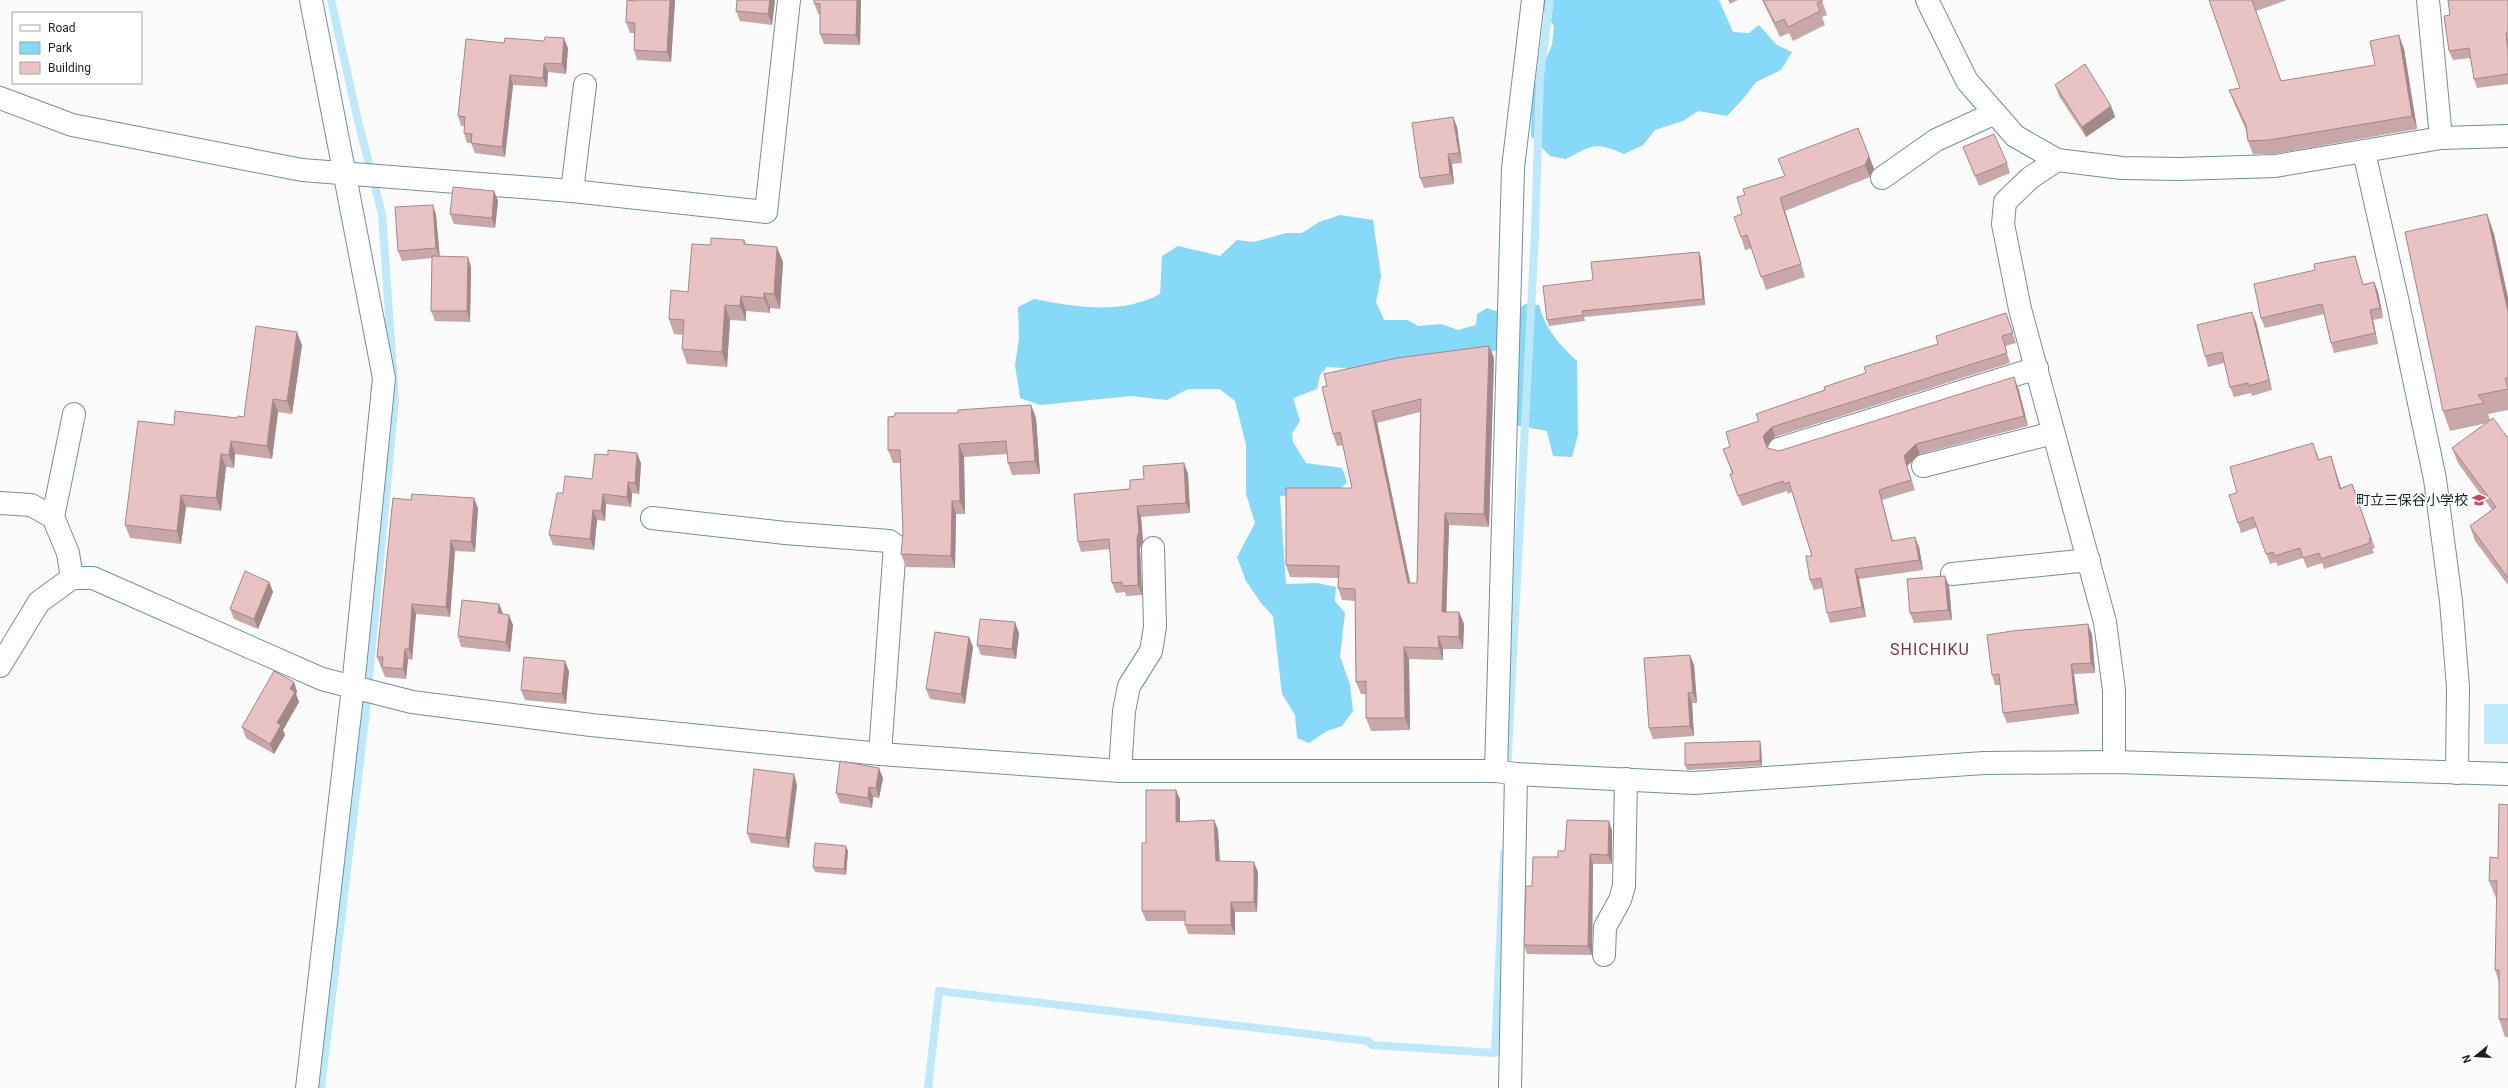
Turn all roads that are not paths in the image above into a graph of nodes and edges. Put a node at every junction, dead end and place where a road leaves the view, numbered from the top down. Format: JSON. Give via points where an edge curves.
{"nodes":[{"id":1,"x":311,"y":0,"type":"edge"},
{"id":2,"x":788,"y":0,"type":"edge"},
{"id":3,"x":1533,"y":0,"type":"edge"},
{"id":4,"x":1927,"y":0,"type":"edge"},
{"id":5,"x":2428,"y":0,"type":"edge"},
{"id":6,"x":585,"y":85,"type":"dead end"},
{"id":7,"x":0,"y":98,"type":"edge"},
{"id":8,"x":1995,"y":112,"type":"junction"},
{"id":9,"x":2508,"y":136,"type":"edge"},
{"id":10,"x":2441,"y":138,"type":"junction"},
{"id":11,"x":2364,"y":152,"type":"junction"},
{"id":12,"x":2057,"y":160,"type":"junction"},
{"id":13,"x":345,"y":173,"type":"junction"},
{"id":14,"x":1882,"y":178,"type":"dead end"},
{"id":15,"x":572,"y":191,"type":"junction"},
{"id":16,"x":2037,"y":368,"type":"junction"},
{"id":17,"x":74,"y":414,"type":"dead end"},
{"id":18,"x":2054,"y":433,"type":"junction"},
{"id":19,"x":1779,"y":449,"type":"edge"},
{"id":20,"x":1923,"y":466,"type":"dead end"},
{"id":21,"x":0,"y":503,"type":"edge"},
{"id":22,"x":53,"y":517,"type":"junction"},
{"id":23,"x":652,"y":518,"type":"dead end"},
{"id":24,"x":1153,"y":548,"type":"dead end"},
{"id":25,"x":2089,"y":560,"type":"junction"},
{"id":26,"x":1952,"y":574,"type":"dead end"},
{"id":27,"x":72,"y":578,"type":"junction"},
{"id":28,"x":0,"y":666,"type":"edge"},
{"id":29,"x":353,"y":687,"type":"junction"},
{"id":30,"x":880,"y":754,"type":"junction"},
{"id":31,"x":2114,"y":762,"type":"junction"},
{"id":32,"x":1120,"y":771,"type":"junction"},
{"id":33,"x":1506,"y":772,"type":"junction"},
{"id":34,"x":2457,"y":773,"type":"junction"},
{"id":35,"x":2508,"y":774,"type":"edge"},
{"id":36,"x":1626,"y":779,"type":"junction"},
{"id":37,"x":1604,"y":956,"type":"dead end"},
{"id":38,"x":307,"y":1088,"type":"edge"},
{"id":39,"x":1510,"y":1088,"type":"edge"}],
"edges":[{"from":1,"to":13,"type":"street"},
{"from":2,"to":15,"type":"street","via":[[766,212]]},
{"from":3,"to":33,"type":"street","via":[[1513,168]]},
{"from":4,"to":8,"type":"street","via":[[1967,81]]},
{"from":5,"to":10,"type":"street"},
{"from":6,"to":15,"type":"street"},
{"from":7,"to":13,"type":"street","via":[[72,125],[302,170]]},
{"from":8,"to":12,"type":"street","via":[[2015,136]]},
{"from":8,"to":14,"type":"street","via":[[1936,140]]},
{"from":9,"to":10,"type":"street"},
{"from":10,"to":11,"type":"street"},
{"from":11,"to":12,"type":"street","via":[[2275,166],[2179,170],[2122,168]]},
{"from":11,"to":34,"type":"street","via":[[2435,479],[2451,601],[2458,687]]},
{"from":12,"to":16,"type":"street","via":[[2030,178],[2005,202],[2003,224],[2008,254]]},
{"from":13,"to":15,"type":"street"},
{"from":13,"to":29,"type":"street","via":[[384,378]]},
{"from":16,"to":18,"type":"street"},
{"from":16,"to":19,"type":"street"},
{"from":17,"to":22,"type":"street"},
{"from":18,"to":20,"type":"street"},
{"from":18,"to":25,"type":"street"},
{"from":21,"to":22,"type":"street","via":[[30,505]]},
{"from":22,"to":27,"type":"street","via":[[68,553]]},
{"from":23,"to":30,"type":"street","via":[[889,541],[895,545]]},
{"from":24,"to":32,"type":"street","via":[[1155,627],[1151,651],[1129,686],[1124,711]]},
{"from":25,"to":26,"type":"street"},
{"from":25,"to":31,"type":"street","via":[[2105,622],[2114,690]]},
{"from":27,"to":28,"type":"street","via":[[39,602]]},
{"from":27,"to":29,"type":"street","via":[[93,578],[322,679]]},
{"from":29,"to":30,"type":"street","via":[[412,702],[590,725]]},
{"from":29,"to":38,"type":"street"},
{"from":30,"to":32,"type":"street"},
{"from":31,"to":34,"type":"street"},
{"from":31,"to":36,"type":"street","via":[[1984,763],[1694,783]]},
{"from":32,"to":33,"type":"street"},
{"from":33,"to":36,"type":"street"},
{"from":33,"to":39,"type":"street"},
{"from":34,"to":35,"type":"street"},
{"from":36,"to":37,"type":"street","via":[[1624,886],[1620,900],[1605,927]]}]}
